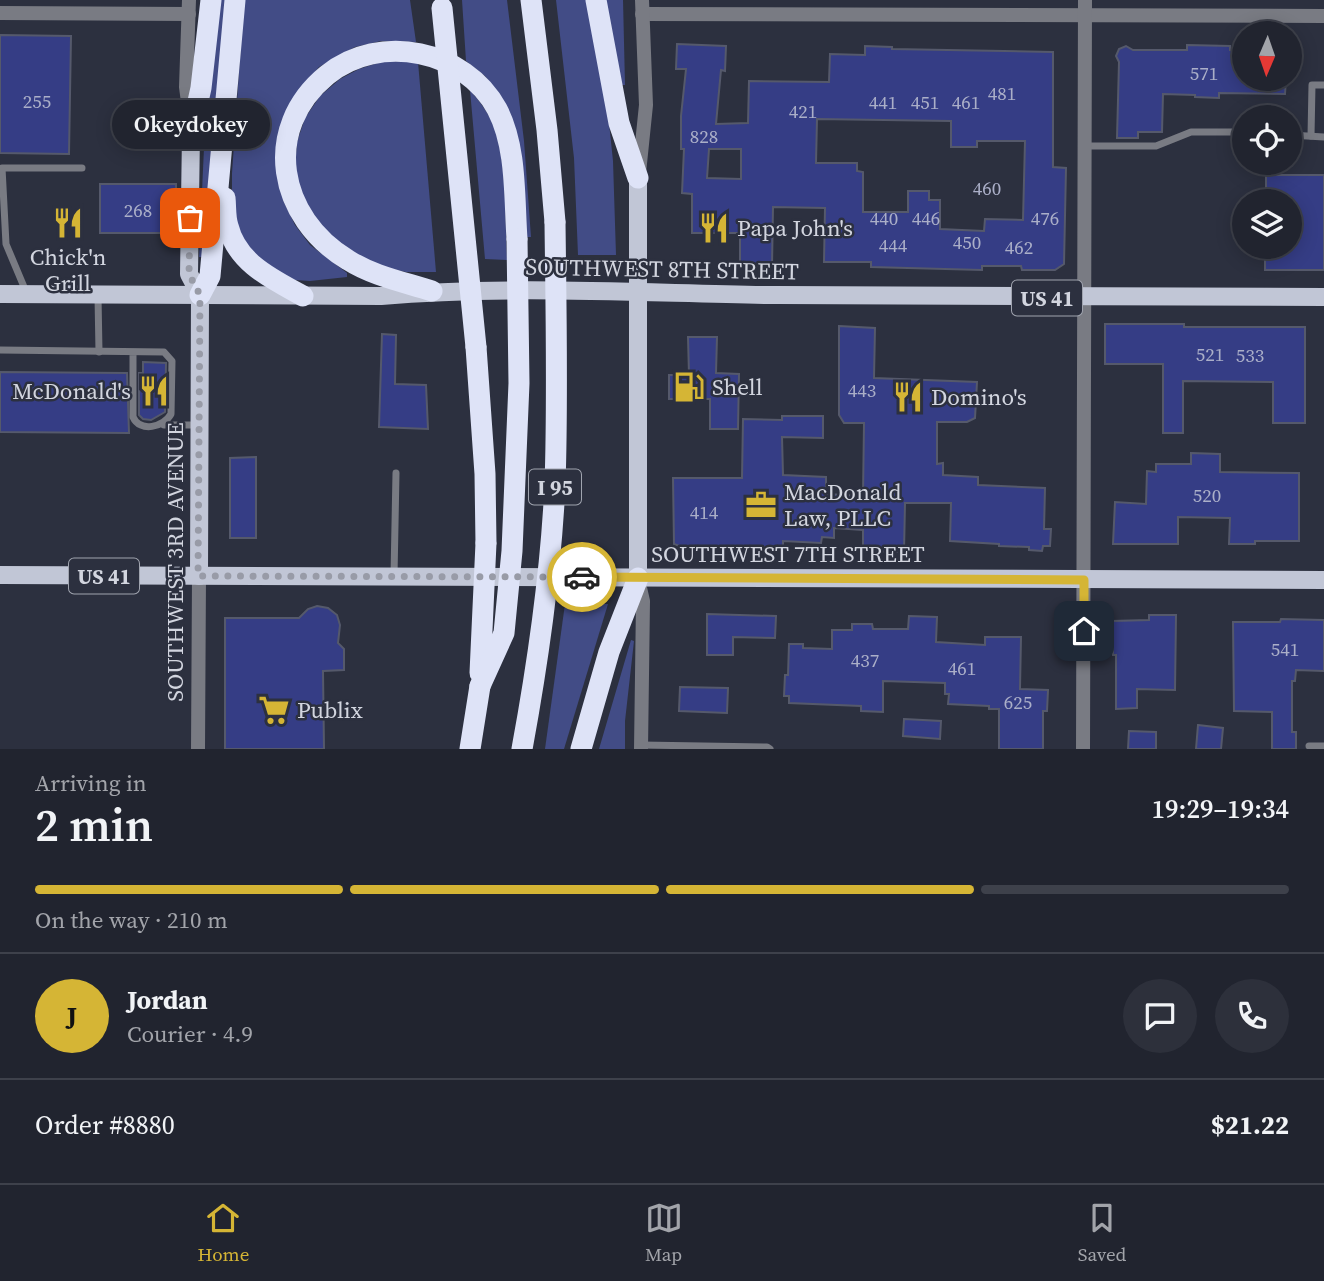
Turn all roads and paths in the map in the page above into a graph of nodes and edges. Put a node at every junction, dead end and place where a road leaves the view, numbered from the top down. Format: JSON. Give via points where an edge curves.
{"nodes":[{"id":1,"x":211,"y":0,"type":"edge"},
{"id":2,"x":235,"y":0,"type":"edge"},
{"id":3,"x":531,"y":0,"type":"edge"},
{"id":4,"x":596,"y":0,"type":"edge"},
{"id":5,"x":1085,"y":0,"type":"edge"},
{"id":6,"x":440,"y":3,"type":"edge"},
{"id":7,"x":189,"y":7,"type":"edge"},
{"id":8,"x":642,"y":7,"type":"edge"},
{"id":9,"x":0,"y":13,"type":"edge"},
{"id":10,"x":1085,"y":16,"type":"junction"},
{"id":11,"x":1324,"y":16,"type":"edge"},
{"id":12,"x":1324,"y":85,"type":"edge"},
{"id":13,"x":1232,"y":132,"type":"edge"},
{"id":14,"x":191,"y":133,"type":"junction"},
{"id":15,"x":1302,"y":136,"type":"edge"},
{"id":16,"x":1311,"y":136,"type":"junction"},
{"id":17,"x":1324,"y":137,"type":"edge"},
{"id":18,"x":1084,"y":146,"type":"junction"},
{"id":19,"x":221,"y":162,"type":"junction"},
{"id":20,"x":82,"y":168,"type":"dead end"},
{"id":21,"x":638,"y":177,"type":"junction"},
{"id":22,"x":432,"y":291,"type":"junction"},
{"id":23,"x":639,"y":292,"type":"junction"},
{"id":24,"x":0,"y":294,"type":"edge"},
{"id":25,"x":28,"y":294,"type":"junction"},
{"id":26,"x":98,"y":295,"type":"junction"},
{"id":27,"x":200,"y":295,"type":"junction"},
{"id":28,"x":303,"y":296,"type":"junction"},
{"id":29,"x":1324,"y":297,"type":"edge"},
{"id":30,"x":1085,"y":299,"type":"junction"},
{"id":31,"x":0,"y":350,"type":"edge"},
{"id":32,"x":99,"y":352,"type":"junction"},
{"id":33,"x":133,"y":352,"type":"junction"},
{"id":34,"x":160,"y":425,"type":"junction"},
{"id":35,"x":200,"y":425,"type":"junction"},
{"id":36,"x":396,"y":473,"type":"dead end"},
{"id":37,"x":0,"y":575,"type":"edge"},
{"id":38,"x":198,"y":576,"type":"junction"},
{"id":39,"x":394,"y":577,"type":"junction"},
{"id":40,"x":638,"y":578,"type":"junction"},
{"id":41,"x":1084,"y":580,"type":"junction"},
{"id":42,"x":1324,"y":580,"type":"edge"},
{"id":43,"x":480,"y":686,"type":"junction"},
{"id":44,"x":1309,"y":746,"type":"dead end"},
{"id":45,"x":1324,"y":746,"type":"edge"},
{"id":46,"x":641,"y":747,"type":"edge"},
{"id":47,"x":198,"y":749,"type":"edge"},
{"id":48,"x":470,"y":749,"type":"edge"},
{"id":49,"x":523,"y":749,"type":"edge"},
{"id":50,"x":581,"y":749,"type":"edge"},
{"id":51,"x":770,"y":749,"type":"edge"},
{"id":52,"x":1083,"y":749,"type":"edge"}],
"edges":[{"from":1,"to":14,"type":"highway"},
{"from":2,"to":19,"type":"highway"},
{"from":3,"to":49,"type":"highway","number":"I 95","bridge":true,"via":[[555,222],[557,358],[555,486]]},
{"from":4,"to":21,"type":"highway","via":[[620,123]]},
{"from":5,"to":10,"type":"street"},
{"from":6,"to":43,"type":"highway","bridge":true,"via":[[485,474]]},
{"from":7,"to":9,"type":"street"},
{"from":7,"to":14,"type":"street","name":"SOUTHWEST 3RD AVENUE"},
{"from":8,"to":10,"type":"street"},
{"from":8,"to":21,"type":"street","via":[[646,105]]},
{"from":10,"to":11,"type":"street"},
{"from":10,"to":18,"type":"street"},
{"from":12,"to":16,"type":"lane","via":[[1312,85]]},
{"from":13,"to":18,"type":"lane","via":[[1191,132],[1156,146]]},
{"from":14,"to":27,"type":"main road","name":"SOUTHWEST 3RD AVENUE","via":[[189,274]]},
{"from":15,"to":16,"type":"lane"},
{"from":16,"to":17,"type":"lane"},
{"from":18,"to":30,"type":"street"},
{"from":19,"to":27,"type":"highway","via":[[209,276]]},
{"from":19,"to":28,"type":"highway","via":[[228,226],[237,247],[260,272]]},
{"from":20,"to":25,"type":"lane","via":[[2,168],[6,244]]},
{"from":21,"to":23,"type":"main road"},
{"from":22,"to":23,"type":"main road","name":"SOUTHWEST 8TH STREET","number":"US 41"},
{"from":22,"to":28,"type":"main road","name":"SOUTHWEST 8TH STREET","number":"US 41"},
{"from":22,"to":43,"type":"highway","bridge":true,"via":[[347,260],[317,237],[294,204],[286,180],[292,125],[306,97],[348,61],[371,54],[413,52],[436,57],[474,79],[498,110],[511,153],[519,383],[512,551],[504,633]]},
{"from":23,"to":30,"type":"main road","name":"SOUTHWEST 8TH STREET","number":"US 41"},
{"from":23,"to":40,"type":"main road"},
{"from":24,"to":25,"type":"main road","name":"SOUTHWEST 8TH STREET","number":"US 41"},
{"from":25,"to":26,"type":"main road","name":"SOUTHWEST 8TH STREET","number":"US 41"},
{"from":26,"to":27,"type":"main road","name":"SOUTHWEST 8TH STREET","number":"US 41"},
{"from":26,"to":32,"type":"lane"},
{"from":27,"to":28,"type":"main road","name":"SOUTHWEST 8TH STREET","number":"US 41"},
{"from":27,"to":35,"type":"main road","name":"SOUTHWEST 3RD AVENUE"},
{"from":29,"to":30,"type":"main road","name":"SOUTHWEST 8TH STREET","number":"US 41"},
{"from":30,"to":41,"type":"street"},
{"from":31,"to":32,"type":"lane"},
{"from":32,"to":33,"type":"lane"},
{"from":33,"to":34,"type":"lane","via":[[135,423]]},
{"from":33,"to":34,"type":"lane","via":[[164,352],[172,361],[171,414]]},
{"from":34,"to":35,"type":"lane"},
{"from":35,"to":38,"type":"main road","name":"SOUTHWEST 3RD AVENUE"},
{"from":36,"to":39,"type":"lane"},
{"from":37,"to":38,"type":"main road","name":"SOUTHWEST 7TH STREET","number":"US 41"},
{"from":38,"to":39,"type":"main road","name":"SOUTHWEST 7TH STREET","number":"US 41"},
{"from":38,"to":47,"type":"street","name":"SOUTHWEST 3RD AVENUE"},
{"from":39,"to":40,"type":"main road","name":"SOUTHWEST 7TH STREET","number":"US 41"},
{"from":40,"to":41,"type":"main road","name":"SOUTHWEST 7TH STREET","number":"US 41"},
{"from":40,"to":46,"type":"street","via":[[643,601]]},
{"from":40,"to":50,"type":"highway","via":[[609,652]]},
{"from":41,"to":42,"type":"main road","name":"SOUTHWEST 7TH STREET","number":"US 41"},
{"from":41,"to":52,"type":"street"},
{"from":43,"to":48,"type":"highway"},
{"from":44,"to":45,"type":"lane"},
{"from":46,"to":51,"type":"lane"}]}
